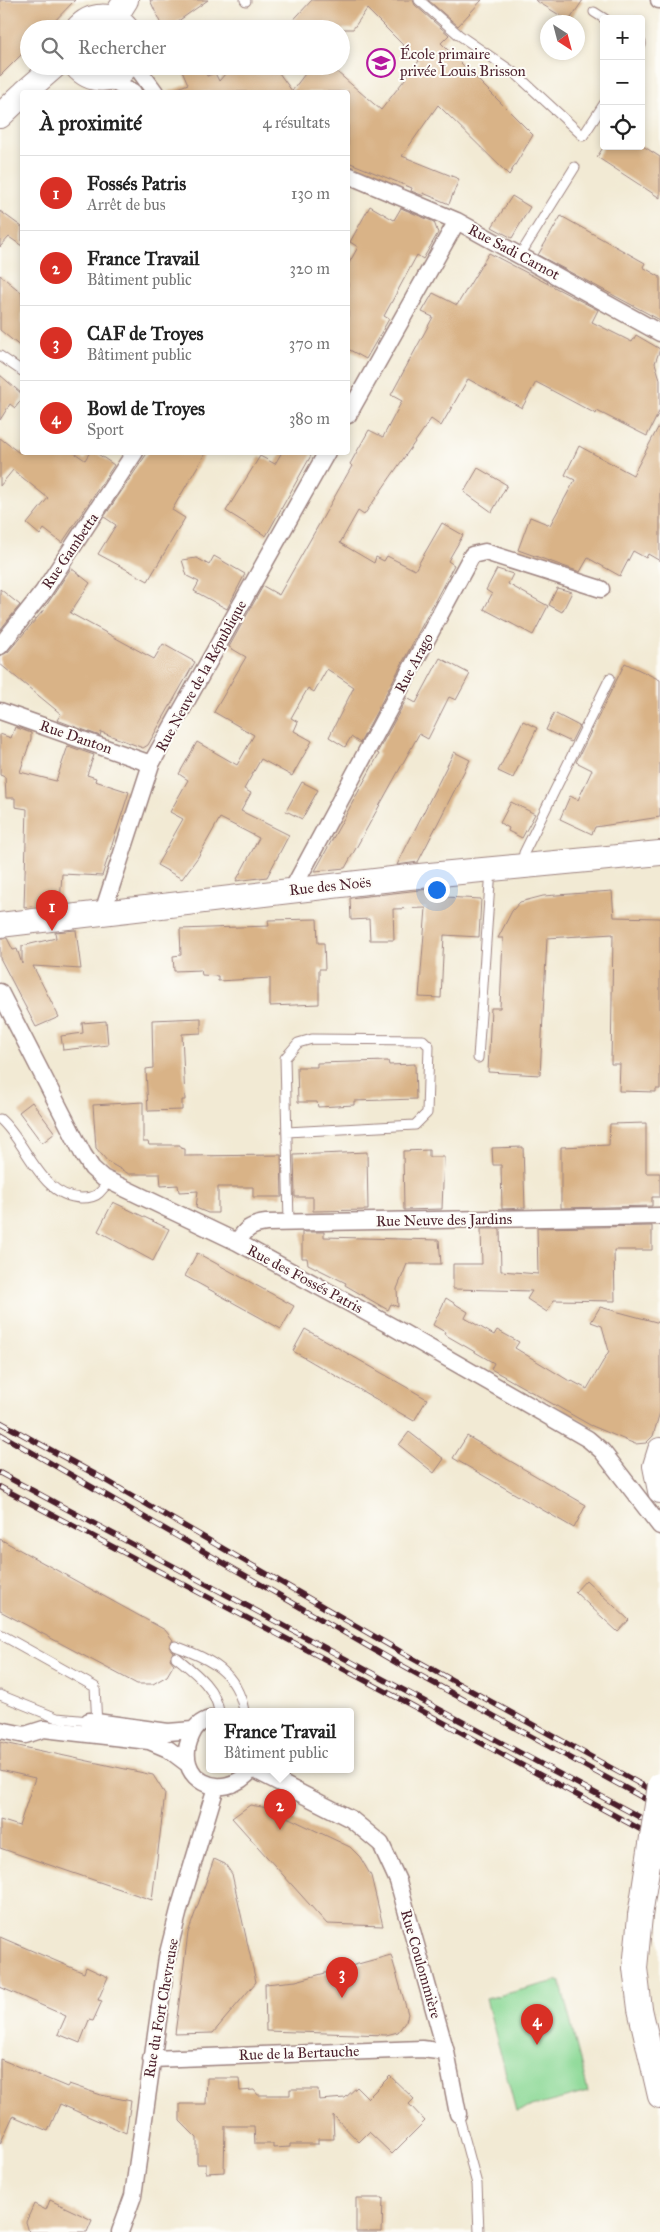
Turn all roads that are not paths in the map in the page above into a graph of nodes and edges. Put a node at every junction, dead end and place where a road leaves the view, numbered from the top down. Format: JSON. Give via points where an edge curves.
{"nodes":[{"id":1,"x":419,"y":0,"type":"edge"},
{"id":2,"x":594,"y":12,"type":"dead end"},
{"id":3,"x":122,"y":16,"type":"edge"},
{"id":4,"x":600,"y":16,"type":"edge"},
{"id":5,"x":87,"y":20,"type":"edge"},
{"id":6,"x":45,"y":75,"type":"edge"},
{"id":7,"x":86,"y":75,"type":"edge"},
{"id":8,"x":117,"y":75,"type":"edge"},
{"id":9,"x":143,"y":75,"type":"edge"},
{"id":10,"x":108,"y":79,"type":"junction"},
{"id":11,"x":27,"y":90,"type":"edge"},
{"id":12,"x":129,"y":90,"type":"edge"},
{"id":13,"x":154,"y":90,"type":"edge"},
{"id":14,"x":20,"y":97,"type":"edge"},
{"id":15,"x":603,"y":105,"type":"edge"},
{"id":16,"x":0,"y":116,"type":"edge"},
{"id":17,"x":575,"y":167,"type":"dead end"},
{"id":18,"x":352,"y":180,"type":"edge"},
{"id":19,"x":457,"y":221,"type":"junction"},
{"id":20,"x":520,"y":255,"type":"junction"},
{"id":21,"x":660,"y":333,"type":"edge"},
{"id":22,"x":0,"y":356,"type":"edge"},
{"id":23,"x":20,"y":370,"type":"edge"},
{"id":24,"x":350,"y":411,"type":"edge"},
{"id":25,"x":133,"y":455,"type":"edge"},
{"id":26,"x":324,"y":455,"type":"edge"},
{"id":27,"x":601,"y":589,"type":"dead end"},
{"id":28,"x":0,"y":646,"type":"edge"},
{"id":29,"x":610,"y":678,"type":"dead end"},
{"id":30,"x":0,"y":711,"type":"edge"},
{"id":31,"x":151,"y":764,"type":"junction"},
{"id":32,"x":660,"y":853,"type":"edge"},
{"id":33,"x":522,"y":866,"type":"junction"},
{"id":34,"x":491,"y":869,"type":"junction"},
{"id":35,"x":292,"y":890,"type":"junction"},
{"id":36,"x":103,"y":912,"type":"junction"},
{"id":37,"x":0,"y":925,"type":"edge"},
{"id":38,"x":0,"y":992,"type":"edge"},
{"id":39,"x":478,"y":1058,"type":"dead end"},
{"id":40,"x":0,"y":1119,"type":"edge"},
{"id":41,"x":287,"y":1132,"type":"junction"},
{"id":42,"x":110,"y":1181,"type":"junction"},
{"id":43,"x":660,"y":1216,"type":"edge"},
{"id":44,"x":289,"y":1223,"type":"junction"},
{"id":45,"x":237,"y":1242,"type":"junction"},
{"id":46,"x":660,"y":1450,"type":"edge"},
{"id":47,"x":660,"y":1492,"type":"edge"},
{"id":48,"x":660,"y":1526,"type":"edge"},
{"id":49,"x":0,"y":1634,"type":"edge"},
{"id":50,"x":175,"y":1646,"type":"dead end"},
{"id":51,"x":176,"y":1657,"type":"dead end"},
{"id":52,"x":0,"y":1695,"type":"edge"},
{"id":53,"x":219,"y":1708,"type":"edge"},
{"id":54,"x":243,"y":1708,"type":"edge"},
{"id":55,"x":206,"y":1722,"type":"edge"},
{"id":56,"x":95,"y":1726,"type":"junction"},
{"id":57,"x":0,"y":1730,"type":"edge"},
{"id":58,"x":193,"y":1730,"type":"junction"},
{"id":59,"x":188,"y":1764,"type":"junction"},
{"id":60,"x":249,"y":1773,"type":"edge"},
{"id":61,"x":261,"y":1773,"type":"edge"},
{"id":62,"x":660,"y":1785,"type":"edge"},
{"id":63,"x":216,"y":1787,"type":"junction"},
{"id":64,"x":446,"y":2052,"type":"junction"},
{"id":65,"x":151,"y":2059,"type":"junction"},
{"id":66,"x":660,"y":2096,"type":"edge"},
{"id":67,"x":458,"y":2114,"type":"joint"},
{"id":68,"x":120,"y":2232,"type":"edge"},
{"id":69,"x":479,"y":2232,"type":"edge"}],
"edges":[{"from":1,"to":15,"type":"lane","via":[[460,35],[516,74],[583,136]]},
{"from":2,"to":4,"type":"lane"},
{"from":3,"to":5,"type":"street"},
{"from":6,"to":11,"type":"street"},
{"from":7,"to":10,"type":"street"},
{"from":8,"to":10,"type":"street"},
{"from":9,"to":13,"type":"street"},
{"from":10,"to":12,"type":"street"},
{"from":14,"to":16,"type":"street"},
{"from":17,"to":20,"type":"lane"},
{"from":18,"to":19,"type":"street","name":"Rue Sadi Carnot"},
{"from":19,"to":20,"type":"street","name":"Rue Sadi Carnot"},
{"from":19,"to":24,"type":"street"},
{"from":20,"to":21,"type":"street","name":"Rue Sadi Carnot"},
{"from":22,"to":23,"type":"lane"},
{"from":25,"to":28,"type":"street","name":"Rue Gambetta","via":[[43,592]]},
{"from":26,"to":31,"type":"street","name":"Rue Neuve de la République"},
{"from":27,"to":35,"type":"street","name":"Rue Arago","via":[[485,552],[472,555]]},
{"from":29,"to":33,"type":"lane","via":[[524,853]]},
{"from":30,"to":31,"type":"street","name":"Rue Danton"},
{"from":31,"to":36,"type":"street","name":"Rue Neuve de la République"},
{"from":32,"to":33,"type":"street","name":"Rue des Noës"},
{"from":33,"to":34,"type":"street","name":"Rue des Noës"},
{"from":34,"to":35,"type":"street","name":"Rue des Noës"},
{"from":34,"to":39,"type":"lane"},
{"from":35,"to":36,"type":"street","name":"Rue des Noës"},
{"from":36,"to":37,"type":"street","name":"Rue des Noës"},
{"from":38,"to":42,"type":"street","name":"Rue des Fossés Patris","via":[[83,1154],[92,1168]]},
{"from":40,"to":42,"type":"lane","via":[[13,1132],[43,1177],[62,1193],[74,1198],[88,1198],[99,1194]]},
{"from":41,"to":41,"type":"lane","via":[[415,1126],[420,1123],[427,1113],[429,1046],[423,1040],[312,1040],[298,1044],[285,1058]]},
{"from":41,"to":44,"type":"lane"},
{"from":42,"to":45,"type":"street","name":"Rue des Fossés Patris"},
{"from":43,"to":44,"type":"street","name":"Rue Neuve des Jardins"},
{"from":44,"to":45,"type":"street","name":"Rue Neuve des Jardins","via":[[253,1225],[245,1229]]},
{"from":45,"to":48,"type":"street","name":"Rue des Fossés Patris","via":[[588,1439],[602,1451]]},
{"from":46,"to":47,"type":"street","via":[[655,1466]]},
{"from":49,"to":56,"type":"lane","via":[[95,1687]]},
{"from":50,"to":54,"type":"lane","via":[[220,1668],[236,1684]]},
{"from":51,"to":53,"type":"lane","via":[[200,1677],[217,1698]]},
{"from":52,"to":56,"type":"lane","via":[[58,1718]]},
{"from":55,"to":58,"type":"street"},
{"from":56,"to":57,"type":"street","via":[[44,1729],[25,1735]]},
{"from":56,"to":58,"type":"street","via":[[168,1732]]},
{"from":56,"to":59,"type":"street","via":[[149,1741],[168,1749]]},
{"from":58,"to":59,"type":"street","via":[[186,1746]]},
{"from":59,"to":63,"type":"street","via":[[194,1775]]},
{"from":60,"to":63,"type":"street","via":[[230,1786]]},
{"from":61,"to":64,"type":"street","name":"Rue Coulommière","via":[[351,1819],[382,1844],[398,1880]]},
{"from":62,"to":66,"type":"street","bridge":true,"via":[[635,1968],[640,2009]]},
{"from":63,"to":65,"type":"street","name":"Rue du Fort Chevreuse","via":[[167,1957]]},
{"from":64,"to":65,"type":"street","name":"Rue de la Bertauche","via":[[422,2049]]},
{"from":64,"to":67,"type":"street","name":"Rue Coulommière"},
{"from":65,"to":68,"type":"street","name":"Rue du Fort Chevreuse","via":[[132,2196]]},
{"from":67,"to":69,"type":"lane","name":"Rue Coulommière","via":[[477,2184]]}]}
